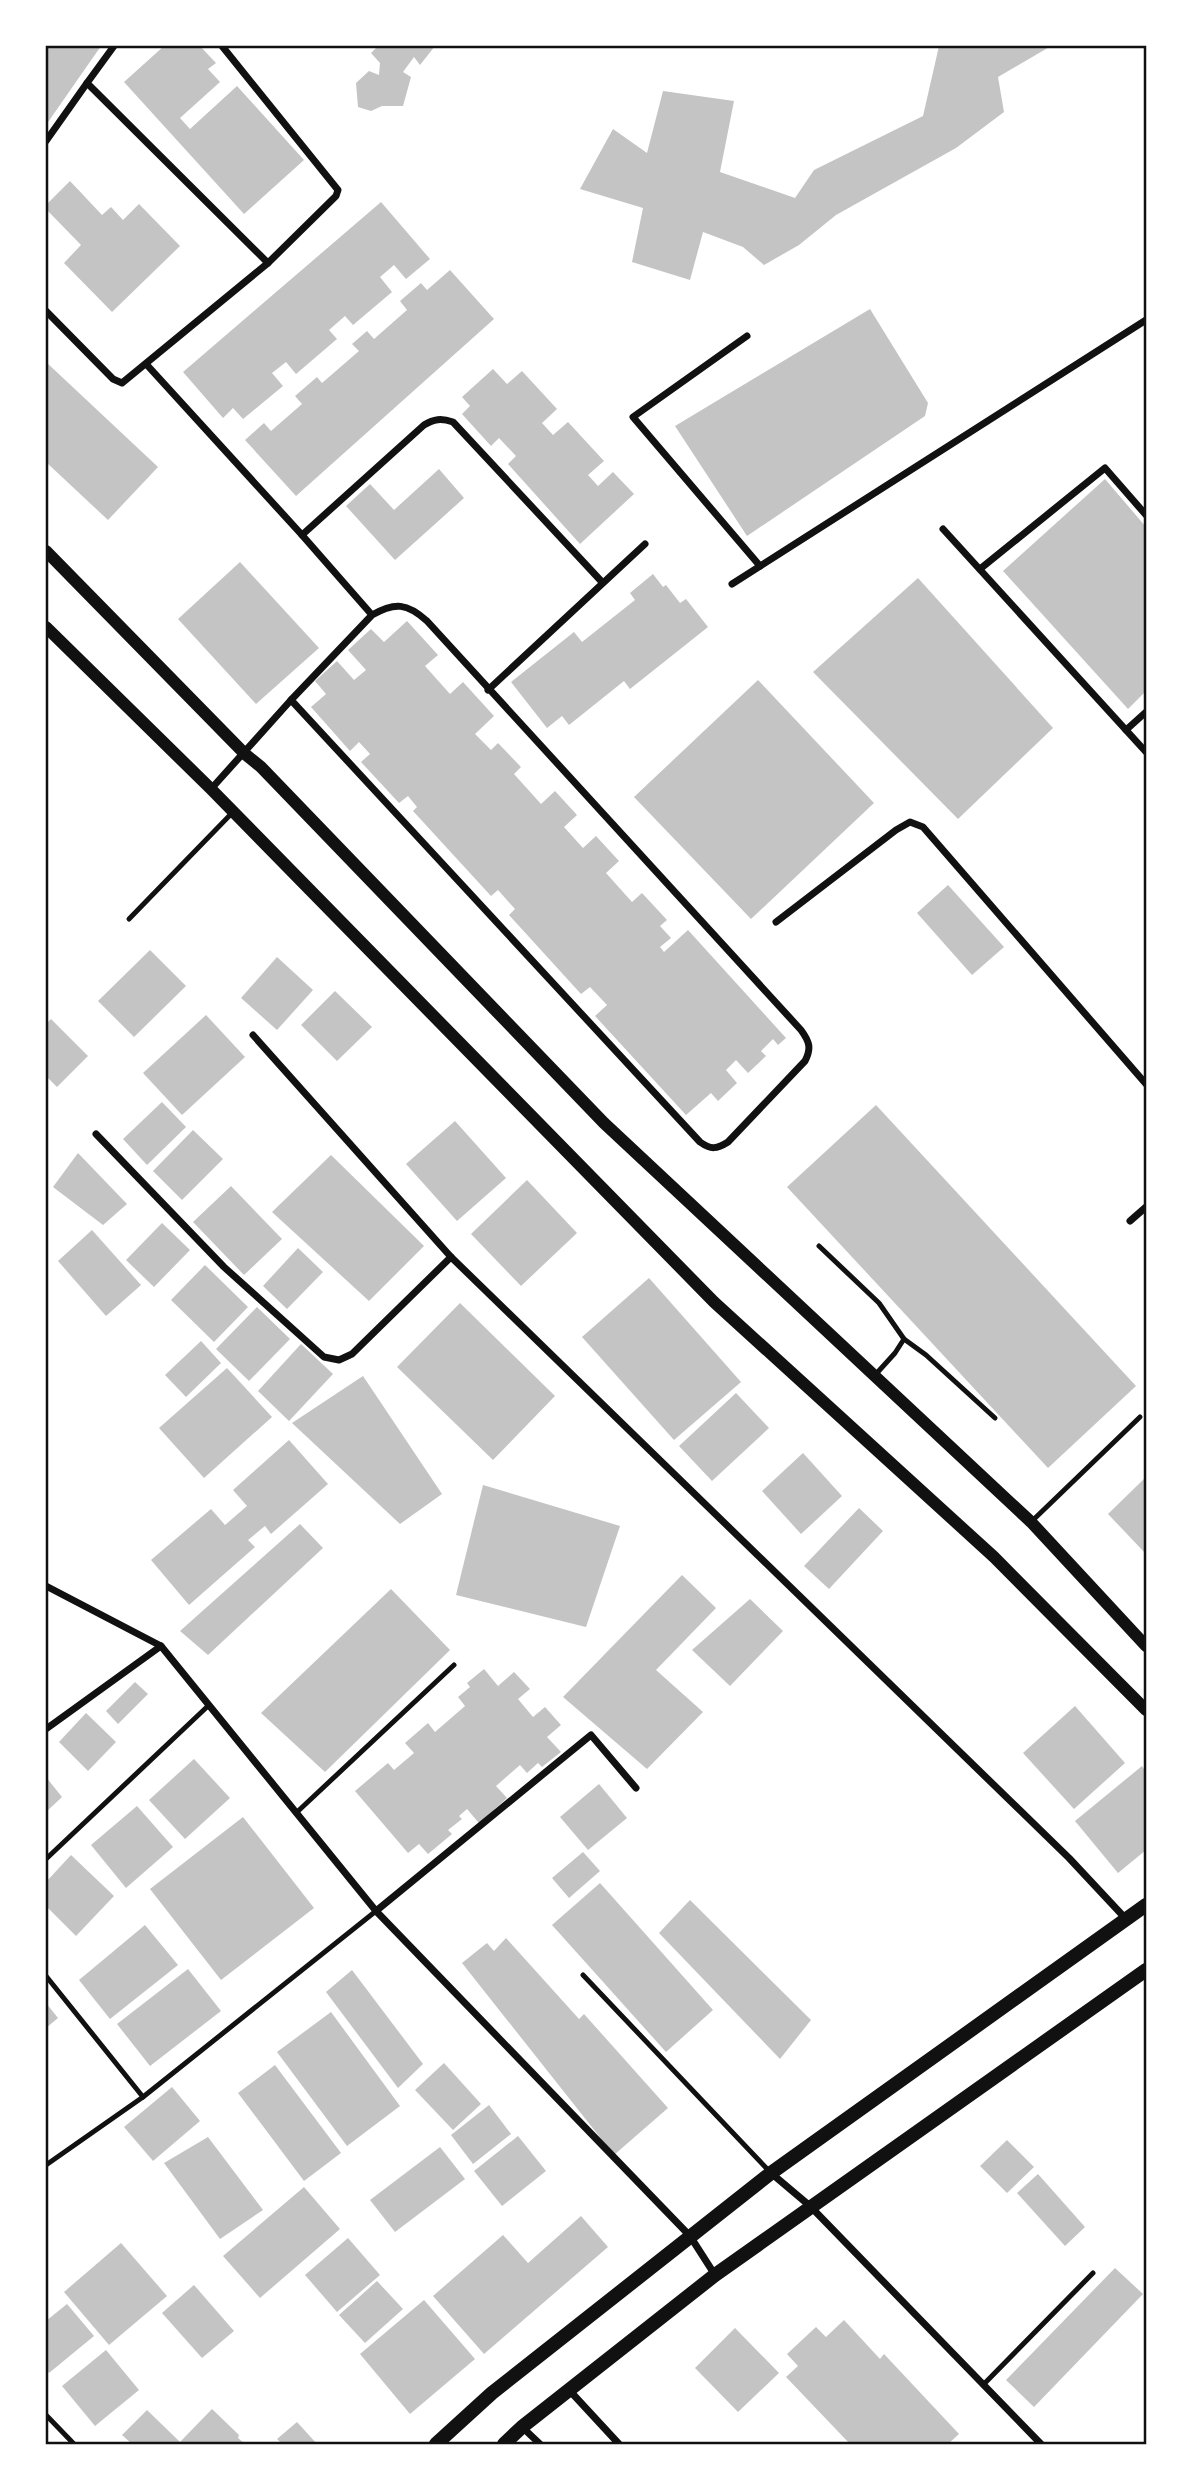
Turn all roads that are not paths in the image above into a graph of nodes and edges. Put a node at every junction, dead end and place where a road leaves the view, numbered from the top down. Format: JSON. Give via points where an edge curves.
{"nodes":[{"id":1,"x":114,"y":46,"type":"edge"},
{"id":2,"x":222,"y":46,"type":"edge"},
{"id":3,"x":87,"y":83,"type":"junction"},
{"id":4,"x":46,"y":141,"type":"edge"},
{"id":5,"x":268,"y":263,"type":"junction"},
{"id":6,"x":46,"y":311,"type":"edge"},
{"id":7,"x":1146,"y":320,"type":"edge"},
{"id":8,"x":747,"y":336,"type":"dead end"},
{"id":9,"x":147,"y":365,"type":"junction"},
{"id":10,"x":1146,"y":515,"type":"edge"},
{"id":11,"x":943,"y":529,"type":"dead end"},
{"id":12,"x":302,"y":535,"type":"junction"},
{"id":13,"x":645,"y":544,"type":"dead end"},
{"id":14,"x":46,"y":551,"type":"edge"},
{"id":15,"x":760,"y":566,"type":"junction"},
{"id":16,"x":980,"y":569,"type":"junction"},
{"id":17,"x":602,"y":582,"type":"junction"},
{"id":18,"x":733,"y":584,"type":"dead end"},
{"id":19,"x":372,"y":615,"type":"junction"},
{"id":20,"x":46,"y":627,"type":"edge"},
{"id":21,"x":488,"y":690,"type":"junction"},
{"id":22,"x":291,"y":700,"type":"junction"},
{"id":23,"x":1146,"y":712,"type":"edge"},
{"id":24,"x":1126,"y":730,"type":"junction"},
{"id":25,"x":1146,"y":752,"type":"edge"},
{"id":26,"x":245,"y":754,"type":"junction"},
{"id":27,"x":212,"y":789,"type":"junction"},
{"id":28,"x":233,"y":812,"type":"junction"},
{"id":29,"x":129,"y":919,"type":"dead end"},
{"id":30,"x":776,"y":922,"type":"dead end"},
{"id":31,"x":253,"y":1035,"type":"dead end"},
{"id":32,"x":1146,"y":1084,"type":"edge"},
{"id":33,"x":96,"y":1135,"type":"dead end"},
{"id":34,"x":1146,"y":1207,"type":"edge"},
{"id":35,"x":1130,"y":1221,"type":"dead end"},
{"id":36,"x":819,"y":1246,"type":"dead end"},
{"id":37,"x":451,"y":1257,"type":"junction"},
{"id":38,"x":904,"y":1339,"type":"junction"},
{"id":39,"x":875,"y":1376,"type":"junction"},
{"id":40,"x":1140,"y":1417,"type":"dead end"},
{"id":41,"x":995,"y":1418,"type":"dead end"},
{"id":42,"x":1031,"y":1522,"type":"junction"},
{"id":43,"x":46,"y":1586,"type":"edge"},
{"id":44,"x":161,"y":1646,"type":"junction"},
{"id":45,"x":1146,"y":1646,"type":"edge"},
{"id":46,"x":454,"y":1665,"type":"dead end"},
{"id":47,"x":209,"y":1705,"type":"junction"},
{"id":48,"x":1146,"y":1710,"type":"edge"},
{"id":49,"x":46,"y":1729,"type":"edge"},
{"id":50,"x":636,"y":1788,"type":"dead end"},
{"id":51,"x":296,"y":1813,"type":"junction"},
{"id":52,"x":46,"y":1859,"type":"edge"},
{"id":53,"x":1146,"y":1905,"type":"edge"},
{"id":54,"x":376,"y":1911,"type":"junction"},
{"id":55,"x":1126,"y":1919,"type":"junction"},
{"id":56,"x":1146,"y":1970,"type":"edge"},
{"id":57,"x":583,"y":1975,"type":"dead end"},
{"id":58,"x":46,"y":1976,"type":"edge"},
{"id":59,"x":143,"y":2097,"type":"junction"},
{"id":60,"x":46,"y":2165,"type":"edge"},
{"id":61,"x":771,"y":2173,"type":"junction"},
{"id":62,"x":810,"y":2206,"type":"junction"},
{"id":63,"x":690,"y":2236,"type":"junction"},
{"id":64,"x":1093,"y":2273,"type":"dead end"},
{"id":65,"x":715,"y":2274,"type":"junction"},
{"id":66,"x":984,"y":2385,"type":"junction"},
{"id":67,"x":570,"y":2391,"type":"junction"},
{"id":68,"x":46,"y":2416,"type":"edge"},
{"id":69,"x":522,"y":2427,"type":"junction"},
{"id":70,"x":74,"y":2445,"type":"edge"},
{"id":71,"x":436,"y":2445,"type":"edge"},
{"id":72,"x":504,"y":2445,"type":"edge"},
{"id":73,"x":540,"y":2445,"type":"edge"},
{"id":74,"x":619,"y":2445,"type":"edge"},
{"id":75,"x":1041,"y":2445,"type":"edge"}],
"edges":[{"from":1,"to":3,"type":"street"},
{"from":2,"to":5,"type":"street","via":[[338,190]]},
{"from":3,"to":4,"type":"street"},
{"from":3,"to":5,"type":"street"},
{"from":5,"to":9,"type":"street"},
{"from":6,"to":9,"type":"street","via":[[113,379],[127,381]]},
{"from":7,"to":15,"type":"street"},
{"from":8,"to":15,"type":"street","via":[[633,417]]},
{"from":9,"to":12,"type":"street"},
{"from":10,"to":16,"type":"street","via":[[1105,468]]},
{"from":11,"to":16,"type":"street"},
{"from":12,"to":17,"type":"street","via":[[424,425],[442,419],[453,422]]},
{"from":12,"to":19,"type":"street"},
{"from":13,"to":17,"type":"street"},
{"from":14,"to":26,"type":"street"},
{"from":15,"to":18,"type":"street"},
{"from":16,"to":24,"type":"street"},
{"from":17,"to":21,"type":"street"},
{"from":19,"to":21,"type":"street","via":[[387,607],[415,611]]},
{"from":19,"to":22,"type":"street"},
{"from":20,"to":27,"type":"street"},
{"from":21,"to":22,"type":"street","via":[[808,1040],[810,1052],[805,1061],[718,1148],[700,1142]]},
{"from":22,"to":26,"type":"street"},
{"from":23,"to":24,"type":"street"},
{"from":24,"to":25,"type":"street"},
{"from":26,"to":27,"type":"street"},
{"from":26,"to":39,"type":"street","via":[[604,1123]]},
{"from":27,"to":28,"type":"street"},
{"from":28,"to":29,"type":"lane"},
{"from":28,"to":48,"type":"street","via":[[714,1302],[994,1557]]},
{"from":30,"to":32,"type":"street","via":[[896,830],[910,822],[923,827]]},
{"from":31,"to":37,"type":"street"},
{"from":33,"to":37,"type":"street","via":[[224,1267],[324,1357],[339,1360],[352,1353]]},
{"from":34,"to":35,"type":"street"},
{"from":36,"to":38,"type":"lane","via":[[879,1303]]},
{"from":37,"to":55,"type":"street","via":[[1069,1858]]},
{"from":38,"to":39,"type":"lane"},
{"from":38,"to":41,"type":"lane"},
{"from":39,"to":42,"type":"street"},
{"from":40,"to":42,"type":"lane"},
{"from":42,"to":45,"type":"street"},
{"from":43,"to":44,"type":"street"},
{"from":44,"to":47,"type":"street"},
{"from":44,"to":49,"type":"street"},
{"from":46,"to":51,"type":"lane"},
{"from":47,"to":51,"type":"street"},
{"from":47,"to":52,"type":"lane"},
{"from":50,"to":54,"type":"street","via":[[591,1735]]},
{"from":51,"to":54,"type":"street"},
{"from":53,"to":55,"type":"main road"},
{"from":54,"to":59,"type":"lane"},
{"from":54,"to":63,"type":"street"},
{"from":55,"to":61,"type":"main road"},
{"from":56,"to":62,"type":"main road"},
{"from":57,"to":61,"type":"lane"},
{"from":58,"to":59,"type":"lane"},
{"from":59,"to":60,"type":"lane"},
{"from":61,"to":62,"type":"street"},
{"from":61,"to":63,"type":"main road"},
{"from":62,"to":65,"type":"main road"},
{"from":62,"to":66,"type":"street"},
{"from":63,"to":65,"type":"street"},
{"from":63,"to":71,"type":"main road","via":[[492,2393]]},
{"from":64,"to":66,"type":"lane"},
{"from":65,"to":67,"type":"main road"},
{"from":66,"to":75,"type":"street"},
{"from":67,"to":69,"type":"main road"},
{"from":67,"to":74,"type":"street"},
{"from":68,"to":70,"type":"lane"},
{"from":69,"to":72,"type":"main road"},
{"from":69,"to":73,"type":"street"}]}
